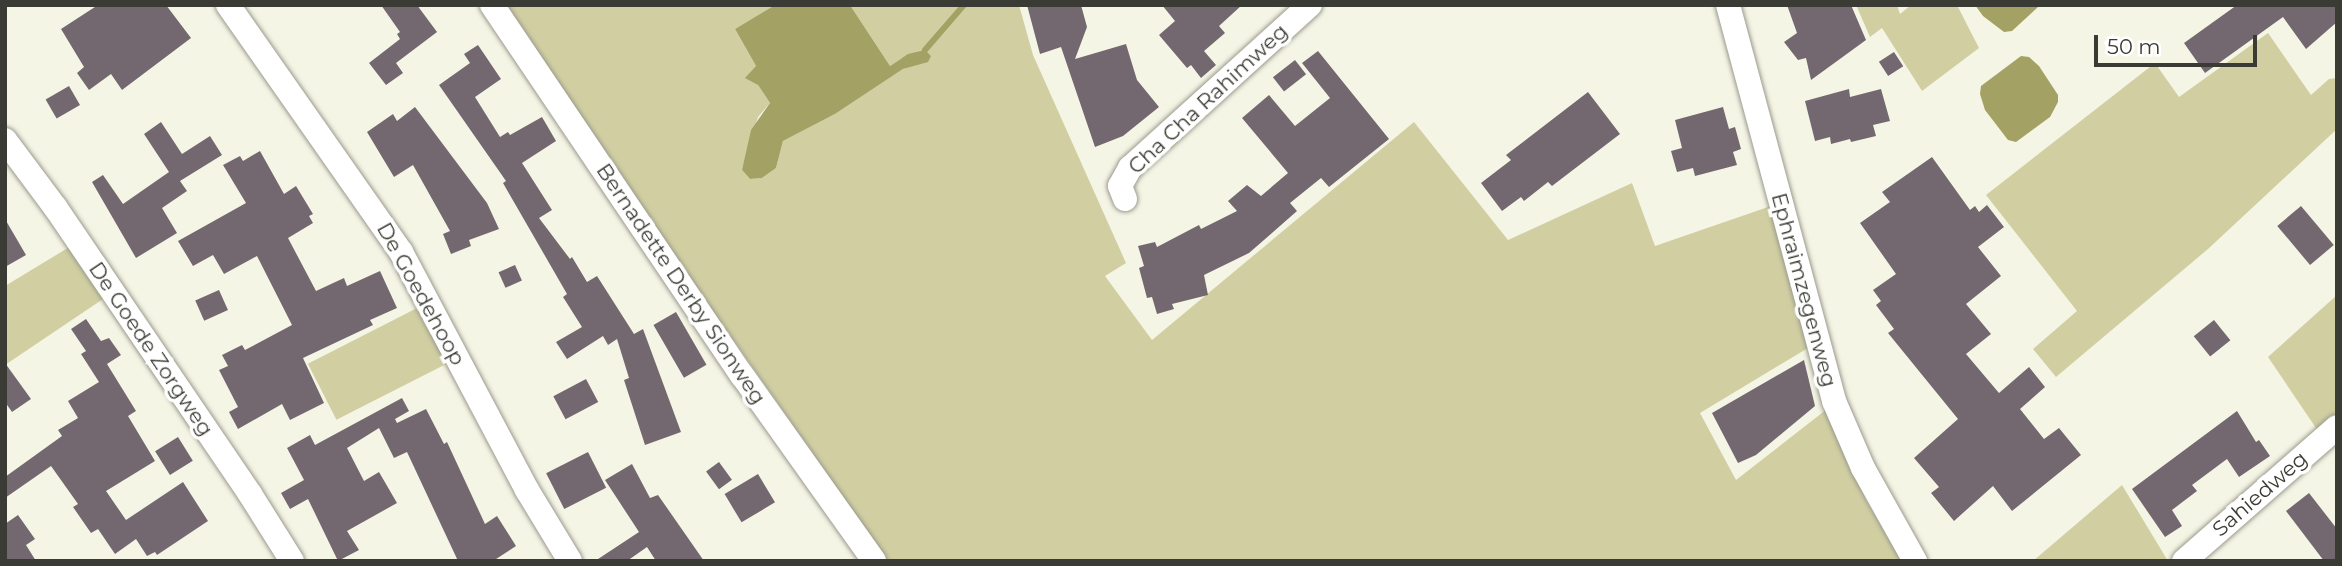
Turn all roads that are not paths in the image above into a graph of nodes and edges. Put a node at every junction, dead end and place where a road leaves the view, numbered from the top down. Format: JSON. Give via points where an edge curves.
{"nodes":[{"id":1,"x":228,"y":5,"type":"edge"},
{"id":2,"x":492,"y":5,"type":"edge"},
{"id":3,"x":1310,"y":5,"type":"edge"},
{"id":4,"x":1728,"y":5,"type":"edge"},
{"id":5,"x":5,"y":140,"type":"edge"},
{"id":6,"x":1125,"y":199,"type":"dead end"},
{"id":7,"x":2337,"y":427,"type":"edge"},
{"id":8,"x":292,"y":561,"type":"edge"},
{"id":9,"x":570,"y":561,"type":"edge"},
{"id":10,"x":874,"y":561,"type":"edge"},
{"id":11,"x":1914,"y":561,"type":"edge"},
{"id":12,"x":2183,"y":561,"type":"edge"}],
"edges":[{"from":1,"to":9,"type":"street","name":"De Goedehoop","via":[[401,252],[527,490]]},
{"from":2,"to":10,"type":"street","name":"Bernadette Derby Sionweg"},
{"from":3,"to":6,"type":"street","name":"Cha Cha Rahimweg","via":[[1130,168],[1120,186]]},
{"from":4,"to":11,"type":"street","name":"Ephraimzegenweg","via":[[1834,401],[1863,468]]},
{"from":5,"to":8,"type":"street","name":"De Goede Zorgweg","via":[[55,207]]},
{"from":7,"to":12,"type":"street","name":"Sahiedweg"}]}
